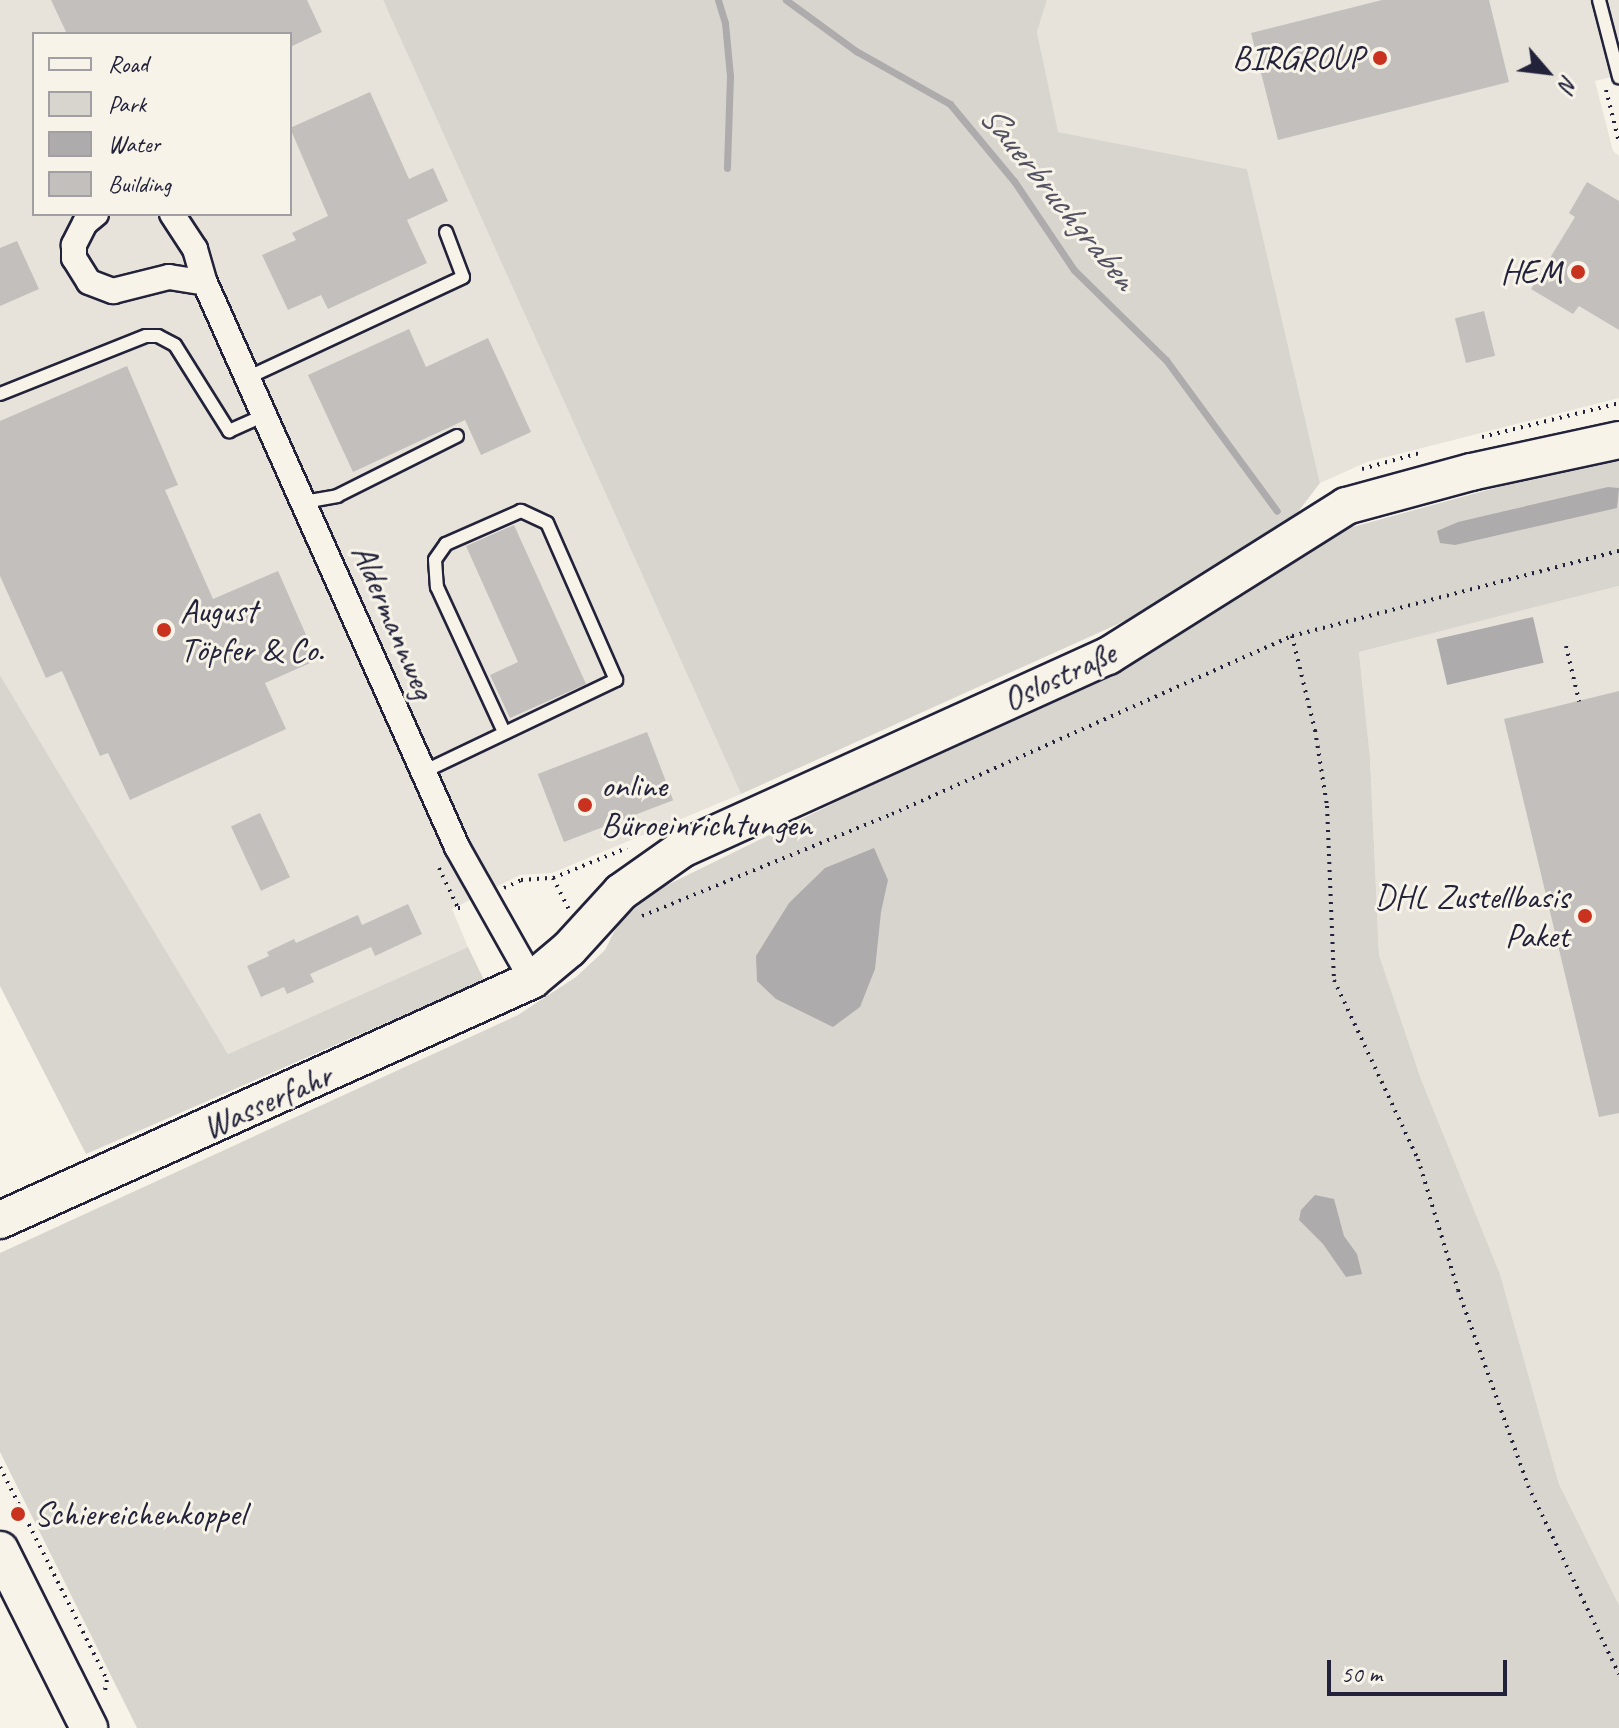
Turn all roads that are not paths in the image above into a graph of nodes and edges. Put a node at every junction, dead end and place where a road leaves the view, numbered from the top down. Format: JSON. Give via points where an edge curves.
{"nodes":[{"id":1,"x":1599,"y":0,"type":"edge"},
{"id":2,"x":1619,"y":77,"type":"edge"},
{"id":3,"x":94,"y":216,"type":"edge"},
{"id":4,"x":173,"y":216,"type":"edge"},
{"id":5,"x":446,"y":232,"type":"dead end"},
{"id":6,"x":205,"y":283,"type":"junction"},
{"id":7,"x":249,"y":377,"type":"junction"},
{"id":8,"x":0,"y":394,"type":"edge"},
{"id":9,"x":265,"y":415,"type":"junction"},
{"id":10,"x":457,"y":436,"type":"dead end"},
{"id":11,"x":1619,"y":440,"type":"edge"},
{"id":12,"x":304,"y":502,"type":"junction"},
{"id":13,"x":504,"y":732,"type":"junction"},
{"id":14,"x":423,"y":772,"type":"junction"},
{"id":15,"x":532,"y":980,"type":"junction"},
{"id":16,"x":0,"y":1220,"type":"edge"},
{"id":17,"x":0,"y":1550,"type":"edge"},
{"id":18,"x":85,"y":1727,"type":"edge"}],
"edges":[{"from":1,"to":2,"type":"lane"},
{"from":3,"to":6,"type":"street","via":[[74,245],[74,258],[89,282],[113,291],[169,277]]},
{"from":4,"to":6,"type":"street","name":"Aldermannweg","via":[[195,249]]},
{"from":5,"to":7,"type":"lane","via":[[463,277]]},
{"from":6,"to":7,"type":"street","name":"Aldermannweg"},
{"from":7,"to":9,"type":"street","name":"Aldermannweg"},
{"from":8,"to":9,"type":"lane","via":[[146,336],[158,336],[175,345],[229,431]]},
{"from":9,"to":12,"type":"street","name":"Aldermannweg"},
{"from":10,"to":12,"type":"lane","via":[[337,496]]},
{"from":11,"to":15,"type":"street","name":"Oslostraße","via":[[1346,506],[1108,656],[682,849],[621,892]]},
{"from":12,"to":14,"type":"street","name":"Aldermannweg"},
{"from":13,"to":13,"type":"lane","via":[[616,680],[547,523],[521,511],[446,544],[435,560],[437,587]]},
{"from":13,"to":14,"type":"lane"},
{"from":14,"to":15,"type":"street","name":"Aldermannweg","via":[[457,847]]},
{"from":15,"to":16,"type":"street","name":"Wasserfahr"},
{"from":17,"to":18,"type":"street"}]}
